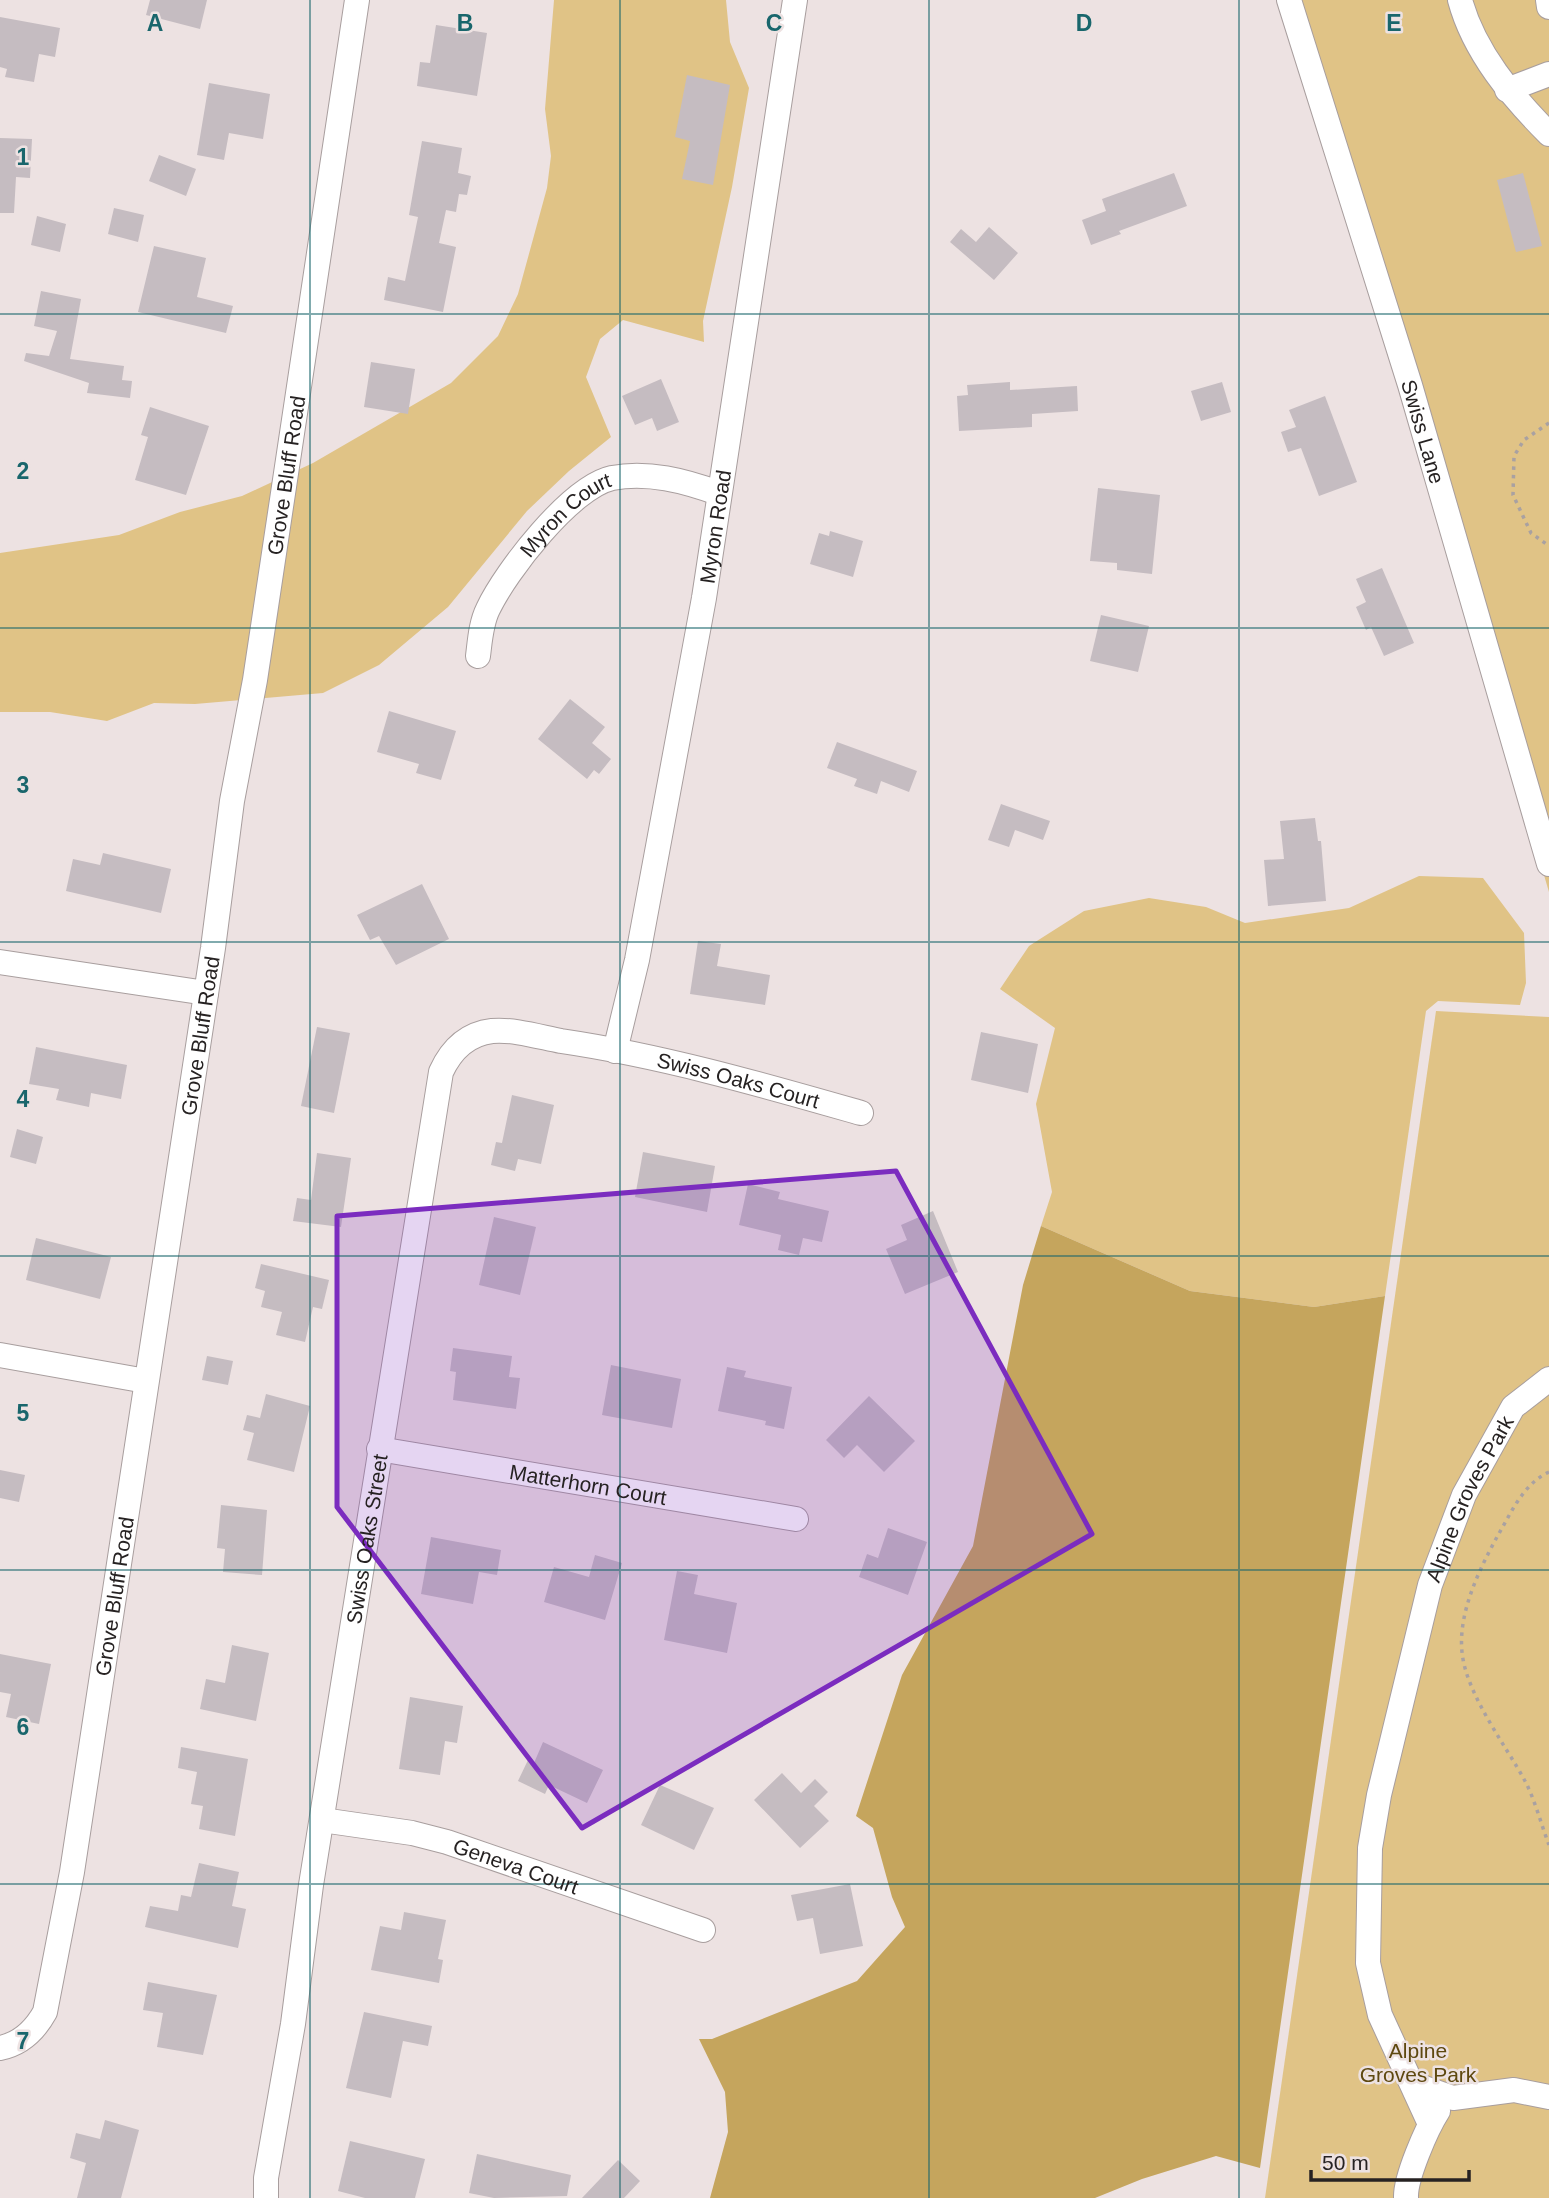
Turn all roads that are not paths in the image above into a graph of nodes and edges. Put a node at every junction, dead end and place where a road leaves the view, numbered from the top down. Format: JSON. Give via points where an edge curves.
{"nodes":[{"id":1,"x":357,"y":0,"type":"edge"},
{"id":2,"x":795,"y":0,"type":"edge"},
{"id":3,"x":1289,"y":0,"type":"edge"},
{"id":4,"x":1460,"y":0,"type":"edge"},
{"id":5,"x":1548,"y":0,"type":"edge"},
{"id":6,"x":1549,"y":7,"type":"edge"},
{"id":7,"x":1549,"y":74,"type":"edge"},
{"id":8,"x":1507,"y":90,"type":"junction"},
{"id":9,"x":1549,"y":134,"type":"edge"},
{"id":10,"x":718,"y":493,"type":"junction"},
{"id":11,"x":478,"y":656,"type":"dead end"},
{"id":12,"x":1549,"y":864,"type":"edge"},
{"id":13,"x":0,"y":962,"type":"edge"},
{"id":14,"x":205,"y":993,"type":"junction"},
{"id":15,"x":615,"y":1051,"type":"junction"},
{"id":16,"x":861,"y":1113,"type":"dead end"},
{"id":17,"x":0,"y":1355,"type":"edge"},
{"id":18,"x":1549,"y":1379,"type":"edge"},
{"id":19,"x":146,"y":1381,"type":"junction"},
{"id":20,"x":379,"y":1449,"type":"junction"},
{"id":21,"x":796,"y":1519,"type":"dead end"},
{"id":22,"x":322,"y":1820,"type":"junction"},
{"id":23,"x":703,"y":1930,"type":"dead end"},
{"id":24,"x":0,"y":2048,"type":"edge"},
{"id":25,"x":1413,"y":2084,"type":"junction"},
{"id":26,"x":1549,"y":2097,"type":"edge"},
{"id":27,"x":1453,"y":2098,"type":"junction"},
{"id":28,"x":1430,"y":2124,"type":"junction"},
{"id":29,"x":266,"y":2198,"type":"edge"},
{"id":30,"x":1406,"y":2198,"type":"edge"}],
"edges":[{"from":1,"to":14,"type":"street","name":"Grove Bluff Road"},
{"from":2,"to":10,"type":"street","name":"Myron Road"},
{"from":3,"to":12,"type":"street","name":"Swiss Lane","via":[[1410,386]]},
{"from":4,"to":8,"type":"street","via":[[1466,21]]},
{"from":5,"to":6,"type":"street"},
{"from":7,"to":8,"type":"street"},
{"from":8,"to":9,"type":"street"},
{"from":10,"to":11,"type":"street","name":"Myron Court","via":[[660,477],[611,478],[590,486],[564,508],[500,589],[488,610]]},
{"from":10,"to":15,"type":"street","name":"Myron Road","via":[[675,764]]},
{"from":13,"to":14,"type":"street"},
{"from":14,"to":19,"type":"street","name":"Grove Bluff Road"},
{"from":15,"to":16,"type":"street","name":"Swiss Oaks Court","via":[[748,1080]]},
{"from":15,"to":20,"type":"street","name":"Swiss Oaks Street","via":[[492,1031],[475,1035],[448,1056],[441,1072]]},
{"from":17,"to":19,"type":"street"},
{"from":18,"to":25,"type":"street","name":"Alpine Groves Park","via":[[1513,1406],[1464,1495],[1430,1585],[1379,1795],[1370,1848],[1368,1963],[1380,2015]]},
{"from":19,"to":24,"type":"street","name":"Grove Bluff Road","via":[[72,1872],[45,2012],[26,2036]]},
{"from":20,"to":21,"type":"street","name":"Matterhorn Court"},
{"from":20,"to":22,"type":"street","name":"Swiss Oaks Street"},
{"from":22,"to":23,"type":"street","name":"Geneva Court","via":[[446,1842]]},
{"from":22,"to":29,"type":"street","name":"Swiss Oaks Street"},
{"from":25,"to":27,"type":"street"},
{"from":25,"to":28,"type":"street","name":"Alpine Groves Park"},
{"from":26,"to":27,"type":"street","via":[[1514,2090]]},
{"from":27,"to":28,"type":"street"},
{"from":28,"to":30,"type":"street"}]}
